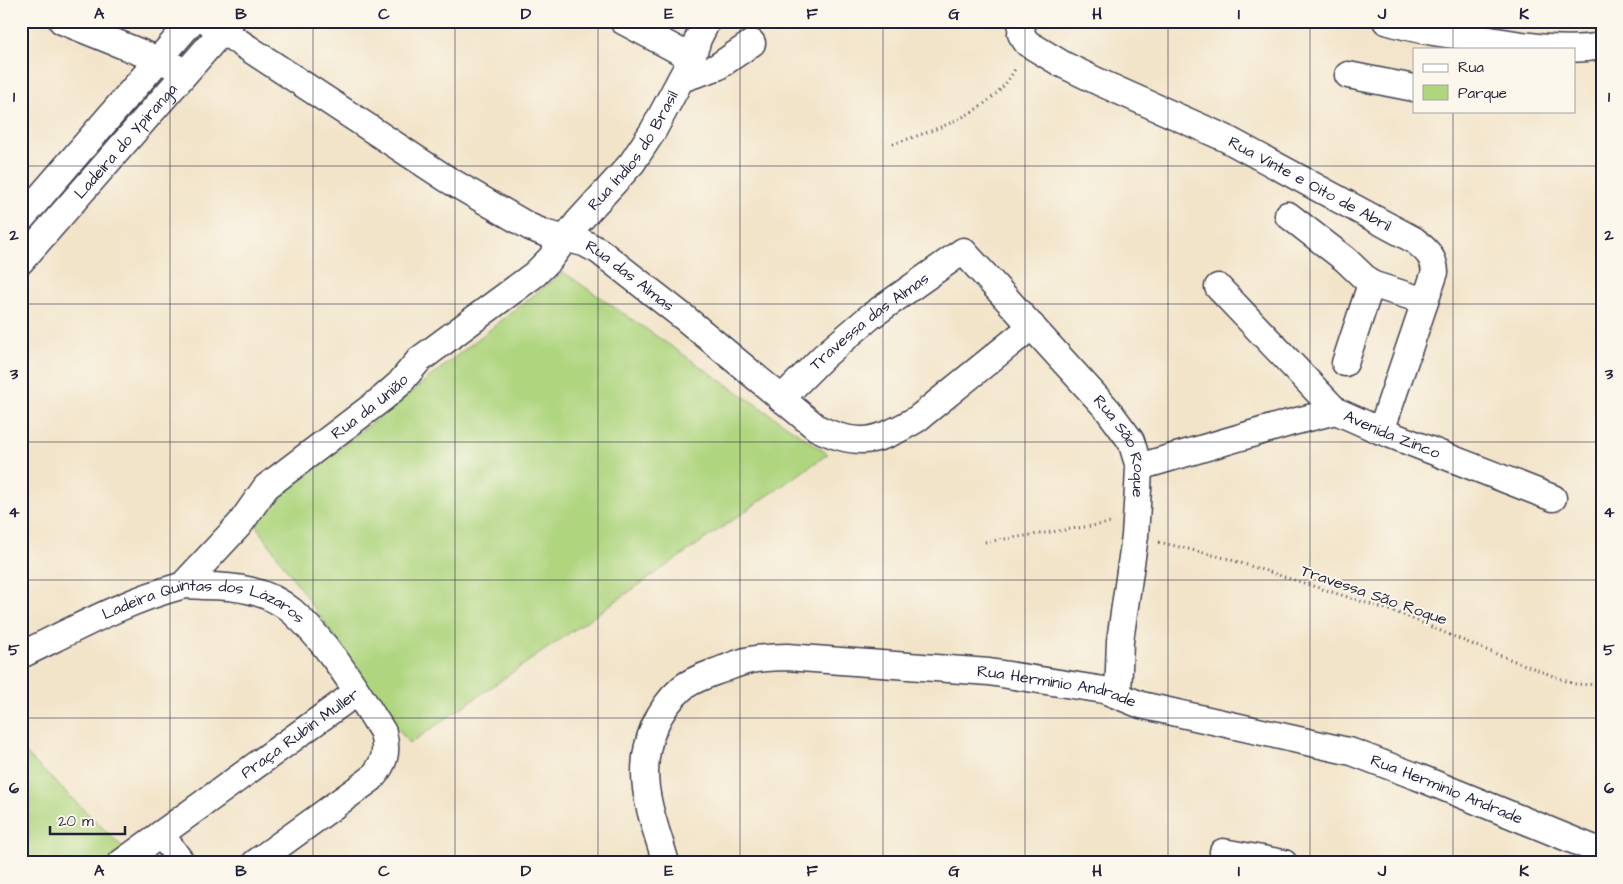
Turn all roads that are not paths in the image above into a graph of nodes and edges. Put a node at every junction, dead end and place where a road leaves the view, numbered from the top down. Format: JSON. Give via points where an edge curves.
{"nodes":[{"id":1,"x":62,"y":21,"type":"edge"},
{"id":2,"x":192,"y":21,"type":"edge"},
{"id":3,"x":623,"y":21,"type":"edge"},
{"id":4,"x":707,"y":21,"type":"edge"},
{"id":5,"x":1386,"y":21,"type":"edge"},
{"id":6,"x":220,"y":25,"type":"edge"},
{"id":7,"x":1024,"y":33,"type":"edge"},
{"id":8,"x":752,"y":43,"type":"dead end"},
{"id":9,"x":1563,"y":48,"type":"edge"},
{"id":10,"x":158,"y":60,"type":"junction"},
{"id":11,"x":686,"y":68,"type":"junction"},
{"id":12,"x":186,"y":71,"type":"junction"},
{"id":13,"x":1348,"y":75,"type":"dead end"},
{"id":14,"x":1413,"y":88,"type":"edge"},
{"id":15,"x":1288,"y":216,"type":"dead end"},
{"id":16,"x":21,"y":219,"type":"edge"},
{"id":17,"x":566,"y":237,"type":"junction"},
{"id":18,"x":963,"y":251,"type":"joint"},
{"id":19,"x":21,"y":261,"type":"edge"},
{"id":20,"x":1371,"y":284,"type":"junction"},
{"id":21,"x":1218,"y":287,"type":"dead end"},
{"id":22,"x":1425,"y":301,"type":"junction"},
{"id":23,"x":1032,"y":326,"type":"junction"},
{"id":24,"x":1344,"y":362,"type":"dead end"},
{"id":25,"x":781,"y":399,"type":"junction"},
{"id":26,"x":1336,"y":411,"type":"junction"},
{"id":27,"x":1381,"y":432,"type":"junction"},
{"id":28,"x":1138,"y":467,"type":"junction"},
{"id":29,"x":1553,"y":498,"type":"dead end"},
{"id":30,"x":183,"y":586,"type":"junction"},
{"id":31,"x":21,"y":656,"type":"edge"},
{"id":32,"x":357,"y":692,"type":"junction"},
{"id":33,"x":1118,"y":695,"type":"junction"},
{"id":34,"x":161,"y":834,"type":"junction"},
{"id":35,"x":1223,"y":852,"type":"dead end"},
{"id":36,"x":1602,"y":852,"type":"edge"},
{"id":37,"x":121,"y":863,"type":"edge"},
{"id":38,"x":182,"y":863,"type":"edge"},
{"id":39,"x":255,"y":863,"type":"edge"},
{"id":40,"x":666,"y":863,"type":"edge"},
{"id":41,"x":1284,"y":863,"type":"edge"}],
"edges":[{"from":1,"to":10,"type":"street"},
{"from":2,"to":10,"type":"street","name":"Ladeira do Ypiranga"},
{"from":3,"to":11,"type":"street"},
{"from":4,"to":11,"type":"street","name":"Rua Índios do Brasil"},
{"from":5,"to":9,"type":"street","via":[[1500,42]]},
{"from":6,"to":12,"type":"street","name":"Ladeira do Ypiranga"},
{"from":6,"to":17,"type":"street","name":"Rua das Almas","via":[[448,179],[530,227]]},
{"from":7,"to":22,"type":"street","name":"Rua Vinte e Oito de Abril","via":[[1047,56],[1225,138],[1414,240],[1434,260],[1435,272]]},
{"from":8,"to":11,"type":"street","via":[[716,67]]},
{"from":10,"to":12,"type":"street"},
{"from":10,"to":16,"type":"street","name":"Ladeira do Ypiranga"},
{"from":11,"to":17,"type":"street","name":"Rua Índios do Brasil","via":[[632,163]]},
{"from":12,"to":19,"type":"street","name":"Ladeira do Ypiranga"},
{"from":13,"to":14,"type":"street"},
{"from":15,"to":20,"type":"street","via":[[1346,260]]},
{"from":17,"to":25,"type":"street","name":"Rua das Almas","via":[[599,251]]},
{"from":17,"to":30,"type":"street","name":"Rua da União","via":[[535,274],[419,360],[383,398],[266,487],[240,524]]},
{"from":18,"to":23,"type":"street","name":"Rua São Roque"},
{"from":18,"to":25,"type":"street","name":"Travessa das Almas","via":[[871,316]]},
{"from":20,"to":22,"type":"street"},
{"from":20,"to":24,"type":"street"},
{"from":21,"to":26,"type":"street","name":"Avenida Zinco"},
{"from":22,"to":27,"type":"street","name":"Rua Vinte e Oito de Abril"},
{"from":23,"to":25,"type":"street","name":"Rua das Almas","via":[[917,419],[887,436],[867,441],[834,436],[817,428]]},
{"from":23,"to":28,"type":"street","name":"Rua São Roque","via":[[1108,410],[1131,441]]},
{"from":26,"to":27,"type":"street","name":"Avenida Zinco"},
{"from":26,"to":28,"type":"street"},
{"from":27,"to":29,"type":"street","name":"Avenida Zinco"},
{"from":28,"to":33,"type":"street","name":"Rua São Roque","via":[[1136,528],[1120,641]]},
{"from":30,"to":31,"type":"street","name":"Ladeira Quintas dos Lázaros","via":[[131,602]]},
{"from":30,"to":32,"type":"street","name":"Ladeira Quintas dos Lázaros","via":[[238,587],[257,591],[277,601],[310,628]]},
{"from":32,"to":34,"type":"street","name":"Praça Rubin Muller"},
{"from":32,"to":39,"type":"street","name":"Praça Rubin Muller","via":[[383,732],[385,757],[379,769],[371,779]]},
{"from":33,"to":36,"type":"street","name":"Rua Herminio Andrade","via":[[1141,705],[1352,752]]},
{"from":33,"to":40,"type":"street","name":"Rua Herminio Andrade","via":[[989,672],[819,658],[754,659],[729,667],[683,688],[670,700],[651,731],[645,775],[650,809]]},
{"from":34,"to":37,"type":"street","name":"Praça Rubin Muller"},
{"from":34,"to":38,"type":"street"},
{"from":35,"to":41,"type":"street"}]}
